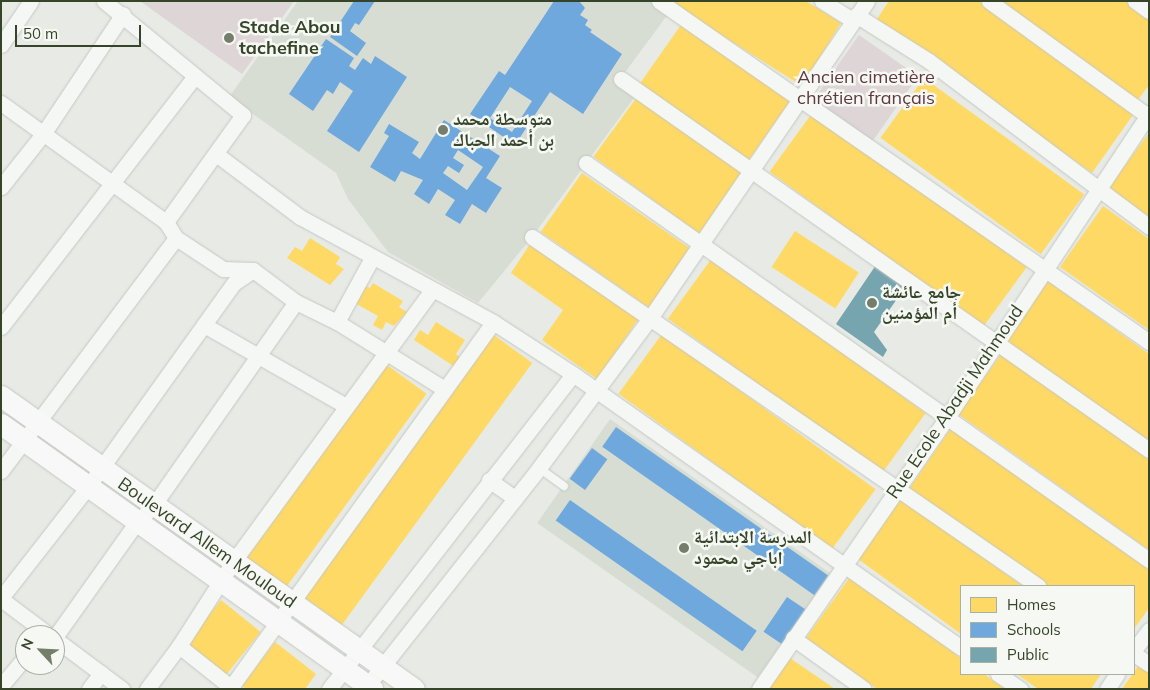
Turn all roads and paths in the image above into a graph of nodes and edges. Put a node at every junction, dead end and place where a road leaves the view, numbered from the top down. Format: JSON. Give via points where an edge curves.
{"nodes":[{"id":1,"x":31,"y":1,"type":"edge"},
{"id":2,"x":104,"y":1,"type":"edge"},
{"id":3,"x":659,"y":1,"type":"edge"},
{"id":4,"x":822,"y":1,"type":"edge"},
{"id":5,"x":867,"y":1,"type":"edge"},
{"id":6,"x":988,"y":1,"type":"edge"},
{"id":7,"x":1136,"y":1,"type":"edge"},
{"id":8,"x":1149,"y":11,"type":"edge"},
{"id":9,"x":123,"y":14,"type":"junction"},
{"id":10,"x":855,"y":18,"type":"junction"},
{"id":11,"x":1,"y":45,"type":"edge"},
{"id":12,"x":194,"y":77,"type":"junction"},
{"id":13,"x":620,"y":79,"type":"dead end"},
{"id":14,"x":801,"y":99,"type":"junction"},
{"id":15,"x":1,"y":103,"type":"edge"},
{"id":16,"x":1148,"y":115,"type":"edge"},
{"id":17,"x":43,"y":134,"type":"junction"},
{"id":18,"x":216,"y":154,"type":"junction"},
{"id":19,"x":586,"y":163,"type":"dead end"},
{"id":20,"x":753,"y":170,"type":"junction"},
{"id":21,"x":112,"y":183,"type":"junction"},
{"id":22,"x":1,"y":187,"type":"edge"},
{"id":23,"x":1099,"y":190,"type":"junction"},
{"id":24,"x":166,"y":222,"type":"junction"},
{"id":25,"x":1149,"y":228,"type":"edge"},
{"id":26,"x":532,"y":237,"type":"dead end"},
{"id":27,"x":176,"y":238,"type":"junction"},
{"id":28,"x":702,"y":243,"type":"junction"},
{"id":29,"x":372,"y":258,"type":"junction"},
{"id":30,"x":1046,"y":269,"type":"junction"},
{"id":31,"x":253,"y":270,"type":"junction"},
{"id":32,"x":432,"y":290,"type":"junction"},
{"id":33,"x":296,"y":302,"type":"junction"},
{"id":34,"x":650,"y":318,"type":"junction"},
{"id":35,"x":336,"y":322,"type":"junction"},
{"id":36,"x":493,"y":322,"type":"junction"},
{"id":37,"x":204,"y":324,"type":"junction"},
{"id":38,"x":1,"y":327,"type":"edge"},
{"id":39,"x":1149,"y":342,"type":"edge"},
{"id":40,"x":996,"y":343,"type":"junction"},
{"id":41,"x":388,"y":353,"type":"junction"},
{"id":42,"x":260,"y":355,"type":"junction"},
{"id":43,"x":573,"y":374,"type":"junction"},
{"id":44,"x":442,"y":388,"type":"junction"},
{"id":45,"x":597,"y":390,"type":"junction"},
{"id":46,"x":1,"y":396,"type":"edge"},
{"id":47,"x":346,"y":406,"type":"junction"},
{"id":48,"x":948,"y":416,"type":"junction"},
{"id":49,"x":37,"y":422,"type":"junction"},
{"id":50,"x":1,"y":424,"type":"edge"},
{"id":51,"x":23,"y":441,"type":"junction"},
{"id":52,"x":1149,"y":450,"type":"edge"},
{"id":53,"x":101,"y":467,"type":"junction"},
{"id":54,"x":539,"y":468,"type":"junction"},
{"id":55,"x":1,"y":471,"type":"edge"},
{"id":56,"x":489,"y":480,"type":"junction"},
{"id":57,"x":564,"y":486,"type":"dead end"},
{"id":58,"x":897,"y":487,"type":"junction"},
{"id":59,"x":87,"y":488,"type":"junction"},
{"id":60,"x":515,"y":498,"type":"junction"},
{"id":61,"x":153,"y":506,"type":"junction"},
{"id":62,"x":136,"y":523,"type":"junction"},
{"id":63,"x":1149,"y":560,"type":"edge"},
{"id":64,"x":233,"y":562,"type":"junction"},
{"id":65,"x":843,"y":566,"type":"junction"},
{"id":66,"x":223,"y":581,"type":"junction"},
{"id":67,"x":1037,"y":585,"type":"edge"},
{"id":68,"x":1,"y":599,"type":"edge"},
{"id":69,"x":291,"y":602,"type":"junction"},
{"id":70,"x":279,"y":622,"type":"junction"},
{"id":71,"x":35,"y":625,"type":"edge"},
{"id":72,"x":58,"y":625,"type":"edge"},
{"id":73,"x":1149,"y":630,"type":"edge"},
{"id":74,"x":793,"y":638,"type":"junction"},
{"id":75,"x":179,"y":646,"type":"junction"},
{"id":76,"x":65,"y":647,"type":"edge"},
{"id":77,"x":960,"y":647,"type":"edge"},
{"id":78,"x":359,"y":651,"type":"junction"},
{"id":79,"x":1135,"y":651,"type":"edge"},
{"id":80,"x":1135,"y":653,"type":"edge"},
{"id":81,"x":1149,"y":664,"type":"edge"},
{"id":82,"x":383,"y":666,"type":"junction"},
{"id":83,"x":15,"y":669,"type":"edge"},
{"id":84,"x":345,"y":669,"type":"junction"},
{"id":85,"x":101,"y":673,"type":"junction"},
{"id":86,"x":999,"y":675,"type":"edge"},
{"id":87,"x":1117,"y":675,"type":"edge"},
{"id":88,"x":1,"y":686,"type":"edge"},
{"id":89,"x":370,"y":687,"type":"edge"},
{"id":90,"x":232,"y":688,"type":"edge"},
{"id":91,"x":89,"y":689,"type":"edge"},
{"id":92,"x":122,"y":689,"type":"edge"},
{"id":93,"x":147,"y":689,"type":"edge"},
{"id":94,"x":329,"y":689,"type":"edge"},
{"id":95,"x":414,"y":689,"type":"edge"},
{"id":96,"x":759,"y":689,"type":"edge"},
{"id":97,"x":864,"y":689,"type":"edge"},
{"id":98,"x":1020,"y":689,"type":"edge"},
{"id":99,"x":1107,"y":689,"type":"edge"}],
"edges":[{"from":1,"to":11,"type":"street"},
{"from":2,"to":9,"type":"street"},
{"from":3,"to":14,"type":"street"},
{"from":4,"to":10,"type":"street"},
{"from":5,"to":10,"type":"street"},
{"from":6,"to":16,"type":"street"},
{"from":7,"to":8,"type":"street"},
{"from":9,"to":12,"type":"street"},
{"from":9,"to":17,"type":"street"},
{"from":10,"to":14,"type":"street"},
{"from":10,"to":23,"type":"street","via":[[929,61]]},
{"from":12,"to":18,"type":"street","via":[[244,114]]},
{"from":12,"to":21,"type":"street"},
{"from":13,"to":20,"type":"street"},
{"from":14,"to":20,"type":"street"},
{"from":14,"to":30,"type":"street"},
{"from":15,"to":17,"type":"street"},
{"from":16,"to":23,"type":"street","name":"Rue Ecole Abadji Mahmoud"},
{"from":17,"to":21,"type":"street"},
{"from":17,"to":22,"type":"street"},
{"from":18,"to":24,"type":"street"},
{"from":18,"to":29,"type":"street","via":[[300,218]]},
{"from":19,"to":28,"type":"street"},
{"from":20,"to":28,"type":"street"},
{"from":20,"to":40,"type":"street"},
{"from":21,"to":24,"type":"street"},
{"from":21,"to":38,"type":"street"},
{"from":23,"to":25,"type":"street"},
{"from":23,"to":30,"type":"street","name":"Rue Ecole Abadji Mahmoud"},
{"from":24,"to":27,"type":"street"},
{"from":26,"to":34,"type":"street"},
{"from":27,"to":31,"type":"street","via":[[223,269]]},
{"from":27,"to":49,"type":"street"},
{"from":28,"to":34,"type":"street"},
{"from":28,"to":48,"type":"street"},
{"from":29,"to":32,"type":"street"},
{"from":29,"to":35,"type":"street"},
{"from":30,"to":39,"type":"street"},
{"from":30,"to":40,"type":"street","name":"Rue Ecole Abadji Mahmoud"},
{"from":31,"to":33,"type":"street"},
{"from":31,"to":37,"type":"street","via":[[234,283]]},
{"from":32,"to":36,"type":"street"},
{"from":32,"to":41,"type":"street"},
{"from":33,"to":35,"type":"street"},
{"from":33,"to":42,"type":"street"},
{"from":34,"to":45,"type":"street"},
{"from":34,"to":58,"type":"street"},
{"from":35,"to":41,"type":"street"},
{"from":36,"to":43,"type":"street"},
{"from":36,"to":44,"type":"street"},
{"from":37,"to":42,"type":"street"},
{"from":37,"to":53,"type":"street"},
{"from":40,"to":48,"type":"street","name":"Rue Ecole Abadji Mahmoud"},
{"from":40,"to":52,"type":"street"},
{"from":41,"to":44,"type":"street"},
{"from":41,"to":47,"type":"street"},
{"from":42,"to":47,"type":"street"},
{"from":42,"to":61,"type":"street"},
{"from":43,"to":45,"type":"street"},
{"from":43,"to":56,"type":"street"},
{"from":44,"to":69,"type":"street"},
{"from":45,"to":54,"type":"street"},
{"from":45,"to":65,"type":"street"},
{"from":46,"to":49,"type":"main road","name":"Boulevard Allem Mouloud"},
{"from":47,"to":64,"type":"street"},
{"from":48,"to":58,"type":"street","name":"Rue Ecole Abadji Mahmoud"},
{"from":48,"to":63,"type":"street"},
{"from":49,"to":51,"type":"street"},
{"from":49,"to":53,"type":"main road","name":"Boulevard Allem Mouloud"},
{"from":50,"to":51,"type":"main road","name":"Boulevard Allem Mouloud"},
{"from":51,"to":55,"type":"street"},
{"from":51,"to":59,"type":"main road","name":"Boulevard Allem Mouloud"},
{"from":53,"to":59,"type":"street"},
{"from":53,"to":61,"type":"main road","name":"Boulevard Allem Mouloud"},
{"from":54,"to":57,"type":"lane"},
{"from":54,"to":60,"type":"street"},
{"from":56,"to":60,"type":"street"},
{"from":56,"to":78,"type":"street"},
{"from":58,"to":65,"type":"street","name":"Rue Ecole Abadji Mahmoud"},
{"from":58,"to":67,"type":"street"},
{"from":59,"to":62,"type":"main road","name":"Boulevard Allem Mouloud"},
{"from":59,"to":68,"type":"street"},
{"from":60,"to":82,"type":"street"},
{"from":61,"to":62,"type":"street"},
{"from":61,"to":64,"type":"main road","name":"Boulevard Allem Mouloud"},
{"from":62,"to":66,"type":"main road","name":"Boulevard Allem Mouloud"},
{"from":62,"to":72,"type":"street"},
{"from":64,"to":66,"type":"street"},
{"from":64,"to":69,"type":"main road","name":"Boulevard Allem Mouloud"},
{"from":65,"to":74,"type":"street","name":"Rue Ecole Abadji Mahmoud"},
{"from":65,"to":77,"type":"street"},
{"from":66,"to":70,"type":"main road","name":"Boulevard Allem Mouloud"},
{"from":66,"to":75,"type":"street"},
{"from":68,"to":71,"type":"street"},
{"from":69,"to":70,"type":"street"},
{"from":69,"to":78,"type":"main road","name":"Boulevard Allem Mouloud"},
{"from":70,"to":84,"type":"main road","name":"Boulevard Allem Mouloud"},
{"from":70,"to":90,"type":"street"},
{"from":73,"to":79,"type":"street"},
{"from":74,"to":96,"type":"street","name":"Rue Ecole Abadji Mahmoud"},
{"from":74,"to":97,"type":"street"},
{"from":75,"to":90,"type":"street"},
{"from":75,"to":93,"type":"street"},
{"from":76,"to":85,"type":"street"},
{"from":78,"to":82,"type":"main road","name":"Boulevard Allem Mouloud"},
{"from":78,"to":84,"type":"street"},
{"from":80,"to":81,"type":"street"},
{"from":82,"to":89,"type":"street"},
{"from":82,"to":95,"type":"main road","name":"Boulevard Allem Mouloud"},
{"from":83,"to":88,"type":"street"},
{"from":84,"to":89,"type":"main road","name":"Boulevard Allem Mouloud"},
{"from":84,"to":94,"type":"street"},
{"from":85,"to":91,"type":"street"},
{"from":85,"to":92,"type":"street"},
{"from":86,"to":98,"type":"street"},
{"from":87,"to":99,"type":"street"}]}
